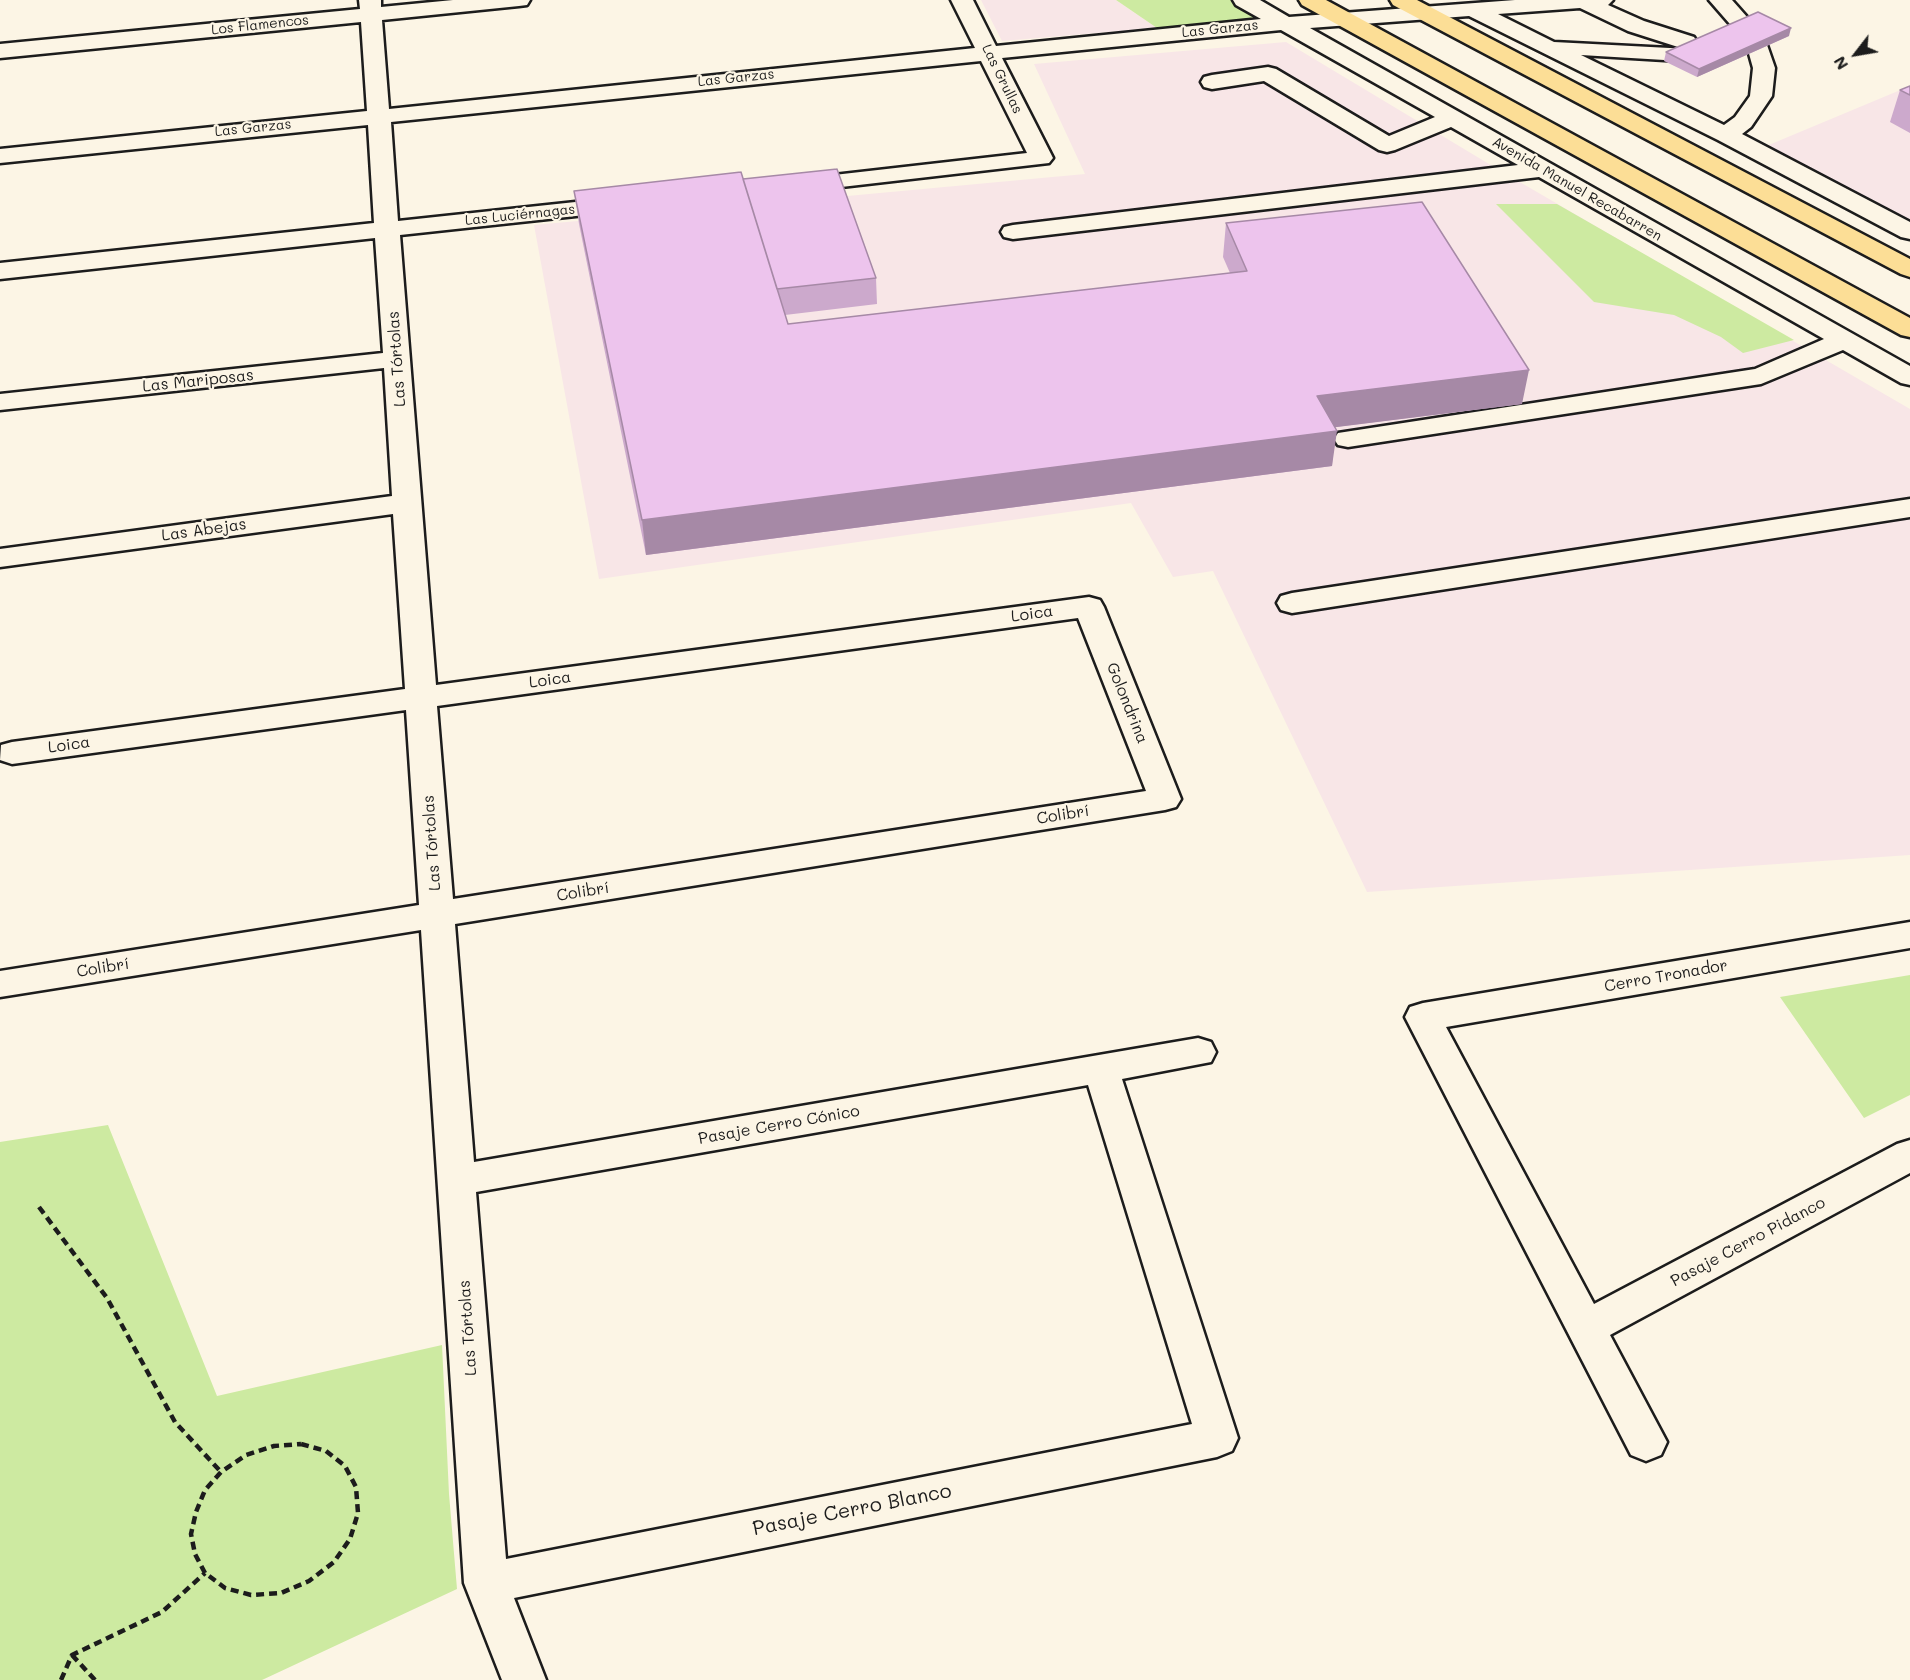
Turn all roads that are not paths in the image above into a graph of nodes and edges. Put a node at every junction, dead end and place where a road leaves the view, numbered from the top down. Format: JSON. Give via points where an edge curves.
{"nodes":[{"id":1,"x":519,"y":0,"type":"edge"},
{"id":2,"x":962,"y":0,"type":"edge"},
{"id":3,"x":1245,"y":0,"type":"edge"},
{"id":4,"x":1310,"y":0,"type":"edge"},
{"id":5,"x":1401,"y":0,"type":"edge"},
{"id":6,"x":1720,"y":0,"type":"edge"},
{"id":7,"x":1593,"y":1,"type":"edge"},
{"id":8,"x":1463,"y":5,"type":"edge"},
{"id":9,"x":371,"y":7,"type":"edge"},
{"id":10,"x":1425,"y":13,"type":"junction"},
{"id":11,"x":1344,"y":19,"type":"junction"},
{"id":12,"x":1286,"y":23,"type":"junction"},
{"id":13,"x":1744,"y":26,"type":"edge"},
{"id":14,"x":1546,"y":47,"type":"junction"},
{"id":15,"x":0,"y":51,"type":"edge"},
{"id":16,"x":988,"y":52,"type":"junction"},
{"id":17,"x":1753,"y":55,"type":"edge"},
{"id":18,"x":1212,"y":82,"type":"dead end"},
{"id":19,"x":379,"y":115,"type":"junction"},
{"id":20,"x":1453,"y":118,"type":"junction"},
{"id":21,"x":1726,"y":135,"type":"junction"},
{"id":22,"x":0,"y":156,"type":"edge"},
{"id":23,"x":1543,"y":169,"type":"junction"},
{"id":24,"x":779,"y":187,"type":"edge"},
{"id":25,"x":649,"y":201,"type":"edge"},
{"id":26,"x":387,"y":230,"type":"junction"},
{"id":27,"x":1013,"y":232,"type":"dead end"},
{"id":28,"x":1910,"y":232,"type":"edge"},
{"id":29,"x":1848,"y":236,"type":"junction"},
{"id":30,"x":1910,"y":262,"type":"edge"},
{"id":31,"x":1910,"y":269,"type":"edge"},
{"id":32,"x":0,"y":271,"type":"edge"},
{"id":33,"x":1910,"y":329,"type":"edge"},
{"id":34,"x":1844,"y":340,"type":"junction"},
{"id":35,"x":397,"y":359,"type":"junction"},
{"id":36,"x":1910,"y":377,"type":"edge"},
{"id":37,"x":0,"y":402,"type":"edge"},
{"id":38,"x":1348,"y":439,"type":"dead end"},
{"id":39,"x":408,"y":503,"type":"junction"},
{"id":40,"x":1910,"y":508,"type":"edge"},
{"id":41,"x":0,"y":558,"type":"edge"},
{"id":42,"x":1292,"y":603,"type":"dead end"},
{"id":43,"x":1089,"y":606,"type":"joint"},
{"id":44,"x":421,"y":697,"type":"junction"},
{"id":45,"x":12,"y":753,"type":"dead end"},
{"id":46,"x":1166,"y":799,"type":"joint"},
{"id":47,"x":437,"y":915,"type":"junction"},
{"id":48,"x":1910,"y":935,"type":"edge"},
{"id":49,"x":0,"y":984,"type":"edge"},
{"id":50,"x":1198,"y":1052,"type":"dead end"},
{"id":51,"x":1101,"y":1070,"type":"junction"},
{"id":52,"x":1910,"y":1155,"type":"edge"},
{"id":53,"x":457,"y":1180,"type":"junction"},
{"id":54,"x":1586,"y":1328,"type":"junction"},
{"id":55,"x":1646,"y":1442,"type":"dead end"},
{"id":56,"x":486,"y":1583,"type":"junction"},
{"id":57,"x":524,"y":1680,"type":"edge"}],
"edges":[{"from":1,"to":9,"type":"street","name":"Los Flamencos"},
{"from":2,"to":16,"type":"street","name":"Las Grullas"},
{"from":3,"to":12,"type":"street","name":"Avenida Manuel Recabarren"},
{"from":4,"to":11,"type":"main road"},
{"from":5,"to":10,"type":"main road"},
{"from":6,"to":13,"type":"street"},
{"from":7,"to":8,"type":"street","name":"Las Garzas"},
{"from":7,"to":14,"type":"street","via":[[1690,50]]},
{"from":8,"to":10,"type":"street","name":"Las Garzas"},
{"from":8,"to":14,"type":"street"},
{"from":9,"to":15,"type":"street","name":"Los Flamencos"},
{"from":9,"to":19,"type":"street","name":"Las Tórtolas"},
{"from":10,"to":11,"type":"street","name":"Las Garzas"},
{"from":10,"to":29,"type":"main road"},
{"from":11,"to":12,"type":"street","name":"Las Garzas"},
{"from":11,"to":33,"type":"main road"},
{"from":12,"to":16,"type":"street","name":"Las Garzas"},
{"from":12,"to":20,"type":"street","name":"Avenida Manuel Recabarren"},
{"from":14,"to":21,"type":"street"},
{"from":16,"to":19,"type":"street","name":"Las Garzas"},
{"from":16,"to":24,"type":"street","name":"Las Grullas","via":[[1041,158]]},
{"from":17,"to":21,"type":"street","via":[[1764,68],[1761,96],[1743,122]]},
{"from":18,"to":20,"type":"street","via":[[1268,74],[1387,145]]},
{"from":19,"to":22,"type":"street","name":"Las Garzas"},
{"from":19,"to":26,"type":"street","name":"Las Tórtolas"},
{"from":20,"to":23,"type":"street","name":"Avenida Manuel Recabarren"},
{"from":21,"to":28,"type":"street"},
{"from":23,"to":27,"type":"street"},
{"from":23,"to":34,"type":"street","name":"Avenida Manuel Recabarren"},
{"from":25,"to":26,"type":"street","name":"Las Luciérnagas"},
{"from":26,"to":32,"type":"street","name":"Las Luciérnagas"},
{"from":26,"to":35,"type":"street","name":"Las Tórtolas"},
{"from":29,"to":30,"type":"main road"},
{"from":29,"to":31,"type":"main road"},
{"from":34,"to":36,"type":"street","name":"Avenida Manuel Recabarren"},
{"from":34,"to":38,"type":"street","via":[[1761,376]]},
{"from":35,"to":37,"type":"street","name":"Las Mariposas"},
{"from":35,"to":39,"type":"street","name":"Las Tórtolas"},
{"from":39,"to":41,"type":"street","name":"Las Abejas"},
{"from":39,"to":44,"type":"street","name":"Las Tórtolas"},
{"from":40,"to":42,"type":"street"},
{"from":43,"to":44,"type":"street","name":"Loica"},
{"from":43,"to":46,"type":"street","name":"Golondrina"},
{"from":44,"to":45,"type":"street","name":"Loica"},
{"from":44,"to":47,"type":"street","name":"Las Tórtolas"},
{"from":46,"to":47,"type":"street","name":"Colibrí"},
{"from":47,"to":49,"type":"street","name":"Colibrí"},
{"from":47,"to":53,"type":"street","name":"Las Tórtolas"},
{"from":48,"to":54,"type":"street","name":"Cerro Tronador","via":[[1422,1017]]},
{"from":50,"to":51,"type":"street","name":"Pasaje Cerro Cónico"},
{"from":51,"to":53,"type":"street","name":"Pasaje Cerro Cónico"},
{"from":51,"to":56,"type":"street","name":"Pasaje Cerro Blanco","via":[[1217,1438]]},
{"from":52,"to":54,"type":"street","name":"Pasaje Cerro Pidanco"},
{"from":53,"to":56,"type":"street","name":"Las Tórtolas"},
{"from":54,"to":55,"type":"street"},
{"from":56,"to":57,"type":"street","name":"Las Tórtolas"}]}
